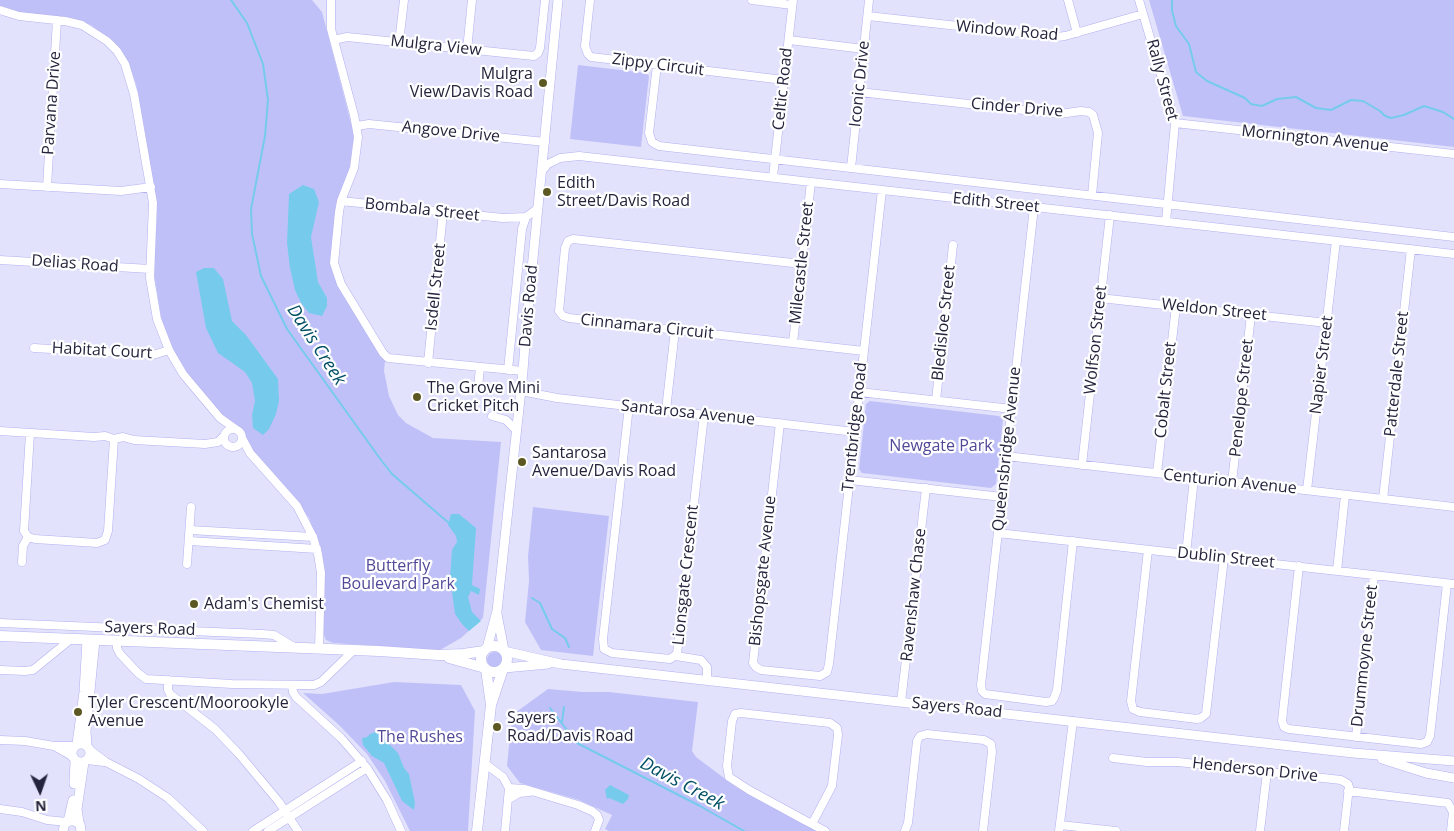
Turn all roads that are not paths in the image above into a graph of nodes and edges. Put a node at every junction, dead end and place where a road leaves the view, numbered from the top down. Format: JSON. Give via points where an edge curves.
{"nodes":[{"id":1,"x":331,"y":0,"type":"edge"},
{"id":2,"x":404,"y":0,"type":"edge"},
{"id":3,"x":472,"y":0,"type":"edge"},
{"id":4,"x":545,"y":0,"type":"edge"},
{"id":5,"x":558,"y":0,"type":"edge"},
{"id":6,"x":590,"y":0,"type":"edge"},
{"id":7,"x":752,"y":0,"type":"edge"},
{"id":8,"x":869,"y":0,"type":"edge"},
{"id":9,"x":1068,"y":0,"type":"edge"},
{"id":10,"x":1139,"y":0,"type":"edge"},
{"id":11,"x":793,"y":2,"type":"edge"},
{"id":12,"x":0,"y":10,"type":"edge"},
{"id":13,"x":1143,"y":14,"type":"junction"},
{"id":14,"x":868,"y":16,"type":"junction"},
{"id":15,"x":57,"y":20,"type":"junction"},
{"id":16,"x":1077,"y":33,"type":"junction"},
{"id":17,"x":334,"y":40,"type":"junction"},
{"id":18,"x":789,"y":40,"type":"junction"},
{"id":19,"x":400,"y":43,"type":"junction"},
{"id":20,"x":864,"y":48,"type":"junction"},
{"id":21,"x":467,"y":50,"type":"junction"},
{"id":22,"x":657,"y":65,"type":"junction"},
{"id":23,"x":784,"y":80,"type":"junction"},
{"id":24,"x":859,"y":92,"type":"junction"},
{"id":25,"x":1175,"y":124,"type":"junction"},
{"id":26,"x":357,"y":126,"type":"junction"},
{"id":27,"x":545,"y":142,"type":"junction"},
{"id":28,"x":1454,"y":154,"type":"edge"},
{"id":29,"x":775,"y":160,"type":"junction"},
{"id":30,"x":851,"y":168,"type":"junction"},
{"id":31,"x":542,"y":171,"type":"junction"},
{"id":32,"x":773,"y":177,"type":"junction"},
{"id":33,"x":811,"y":182,"type":"junction"},
{"id":34,"x":0,"y":184,"type":"edge"},
{"id":35,"x":47,"y":187,"type":"junction"},
{"id":36,"x":151,"y":187,"type":"junction"},
{"id":37,"x":882,"y":190,"type":"junction"},
{"id":38,"x":1092,"y":195,"type":"junction"},
{"id":39,"x":341,"y":201,"type":"junction"},
{"id":40,"x":1168,"y":204,"type":"junction"},
{"id":41,"x":1034,"y":207,"type":"junction"},
{"id":42,"x":538,"y":209,"type":"junction"},
{"id":43,"x":443,"y":212,"type":"junction"},
{"id":44,"x":1110,"y":215,"type":"junction"},
{"id":45,"x":526,"y":217,"type":"junction"},
{"id":46,"x":503,"y":218,"type":"junction"},
{"id":47,"x":1166,"y":222,"type":"junction"},
{"id":48,"x":522,"y":229,"type":"junction"},
{"id":49,"x":1454,"y":237,"type":"edge"},
{"id":50,"x":1336,"y":241,"type":"junction"},
{"id":51,"x":953,"y":245,"type":"dead end"},
{"id":52,"x":1411,"y":249,"type":"junction"},
{"id":53,"x":1454,"y":254,"type":"edge"},
{"id":54,"x":0,"y":260,"type":"edge"},
{"id":55,"x":802,"y":264,"type":"junction"},
{"id":56,"x":150,"y":269,"type":"junction"},
{"id":57,"x":1100,"y":298,"type":"junction"},
{"id":58,"x":1176,"y":306,"type":"junction"},
{"id":59,"x":1251,"y":315,"type":"junction"},
{"id":60,"x":1327,"y":323,"type":"junction"},
{"id":61,"x":675,"y":330,"type":"junction"},
{"id":62,"x":793,"y":343,"type":"junction"},
{"id":63,"x":34,"y":348,"type":"dead end"},
{"id":64,"x":169,"y":350,"type":"junction"},
{"id":65,"x":864,"y":351,"type":"junction"},
{"id":66,"x":428,"y":363,"type":"junction"},
{"id":67,"x":480,"y":368,"type":"junction"},
{"id":68,"x":508,"y":370,"type":"junction"},
{"id":69,"x":523,"y":371,"type":"junction"},
{"id":70,"x":478,"y":387,"type":"dead end"},
{"id":71,"x":521,"y":391,"type":"junction"},
{"id":72,"x":859,"y":392,"type":"junction"},
{"id":73,"x":936,"y":400,"type":"junction"},
{"id":74,"x":629,"y":406,"type":"junction"},
{"id":75,"x":1012,"y":409,"type":"junction"},
{"id":76,"x":666,"y":410,"type":"junction"},
{"id":77,"x":704,"y":415,"type":"junction"},
{"id":78,"x":492,"y":416,"type":"dead end"},
{"id":79,"x":220,"y":418,"type":"junction"},
{"id":80,"x":780,"y":423,"type":"junction"},
{"id":81,"x":237,"y":430,"type":"junction"},
{"id":82,"x":516,"y":430,"type":"junction"},
{"id":83,"x":0,"y":431,"type":"edge"},
{"id":84,"x":855,"y":432,"type":"junction"},
{"id":85,"x":30,"y":433,"type":"junction"},
{"id":86,"x":224,"y":436,"type":"junction"},
{"id":87,"x":242,"y":438,"type":"junction"},
{"id":88,"x":113,"y":442,"type":"junction"},
{"id":89,"x":205,"y":444,"type":"junction"},
{"id":90,"x":231,"y":446,"type":"junction"},
{"id":91,"x":250,"y":453,"type":"junction"},
{"id":92,"x":1006,"y":456,"type":"junction"},
{"id":93,"x":1082,"y":465,"type":"junction"},
{"id":94,"x":1157,"y":473,"type":"junction"},
{"id":95,"x":1194,"y":478,"type":"junction"},
{"id":96,"x":850,"y":480,"type":"junction"},
{"id":97,"x":1232,"y":482,"type":"junction"},
{"id":98,"x":926,"y":488,"type":"junction"},
{"id":99,"x":1307,"y":490,"type":"junction"},
{"id":100,"x":1345,"y":495,"type":"junction"},
{"id":101,"x":1002,"y":497,"type":"junction"},
{"id":102,"x":1383,"y":499,"type":"junction"},
{"id":103,"x":191,"y":507,"type":"dead end"},
{"id":104,"x":1454,"y":507,"type":"edge"},
{"id":105,"x":190,"y":530,"type":"junction"},
{"id":106,"x":998,"y":533,"type":"junction"},
{"id":107,"x":28,"y":537,"type":"junction"},
{"id":108,"x":313,"y":537,"type":"junction"},
{"id":109,"x":188,"y":541,"type":"junction"},
{"id":110,"x":1073,"y":541,"type":"junction"},
{"id":111,"x":317,"y":549,"type":"junction"},
{"id":112,"x":1148,"y":550,"type":"junction"},
{"id":113,"x":1186,"y":554,"type":"junction"},
{"id":114,"x":1224,"y":558,"type":"junction"},
{"id":115,"x":22,"y":562,"type":"dead end"},
{"id":116,"x":187,"y":564,"type":"dead end"},
{"id":117,"x":1299,"y":566,"type":"junction"},
{"id":118,"x":1336,"y":571,"type":"junction"},
{"id":119,"x":1374,"y":575,"type":"junction"},
{"id":120,"x":1451,"y":584,"type":"edge"},
{"id":121,"x":497,"y":611,"type":"junction"},
{"id":122,"x":0,"y":623,"type":"edge"},
{"id":123,"x":0,"y":636,"type":"edge"},
{"id":124,"x":71,"y":639,"type":"junction"},
{"id":125,"x":91,"y":640,"type":"junction"},
{"id":126,"x":117,"y":641,"type":"junction"},
{"id":127,"x":296,"y":648,"type":"junction"},
{"id":128,"x":319,"y":649,"type":"junction"},
{"id":129,"x":486,"y":649,"type":"junction"},
{"id":130,"x":354,"y":650,"type":"junction"},
{"id":131,"x":504,"y":650,"type":"junction"},
{"id":132,"x":438,"y":655,"type":"junction"},
{"id":133,"x":676,"y":656,"type":"junction"},
{"id":134,"x":561,"y":664,"type":"junction"},
{"id":135,"x":829,"y":664,"type":"joint"},
{"id":136,"x":504,"y":668,"type":"junction"},
{"id":137,"x":485,"y":669,"type":"junction"},
{"id":138,"x":0,"y":670,"type":"edge"},
{"id":139,"x":168,"y":680,"type":"junction"},
{"id":140,"x":707,"y":680,"type":"junction"},
{"id":141,"x":292,"y":685,"type":"junction"},
{"id":142,"x":902,"y":702,"type":"junction"},
{"id":143,"x":491,"y":705,"type":"junction"},
{"id":144,"x":1073,"y":721,"type":"junction"},
{"id":145,"x":1356,"y":736,"type":"junction"},
{"id":146,"x":0,"y":740,"type":"edge"},
{"id":147,"x":76,"y":745,"type":"junction"},
{"id":148,"x":54,"y":746,"type":"junction"},
{"id":149,"x":88,"y":748,"type":"junction"},
{"id":150,"x":1353,"y":752,"type":"junction"},
{"id":151,"x":1113,"y":758,"type":"dead end"},
{"id":152,"x":80,"y":760,"type":"junction"},
{"id":153,"x":1454,"y":761,"type":"edge"},
{"id":154,"x":106,"y":762,"type":"junction"},
{"id":155,"x":362,"y":762,"type":"junction"},
{"id":156,"x":484,"y":763,"type":"junction"},
{"id":157,"x":367,"y":768,"type":"junction"},
{"id":158,"x":1267,"y":772,"type":"junction"},
{"id":159,"x":1454,"y":778,"type":"edge"},
{"id":160,"x":510,"y":788,"type":"junction"},
{"id":161,"x":1348,"y":791,"type":"junction"},
{"id":162,"x":535,"y":792,"type":"junction"},
{"id":163,"x":509,"y":799,"type":"junction"},
{"id":164,"x":0,"y":809,"type":"edge"},
{"id":165,"x":288,"y":814,"type":"junction"},
{"id":166,"x":47,"y":820,"type":"junction"},
{"id":167,"x":67,"y":821,"type":"junction"},
{"id":168,"x":812,"y":824,"type":"junction"},
{"id":169,"x":81,"y":828,"type":"edge"},
{"id":170,"x":1060,"y":828,"type":"edge"},
{"id":171,"x":63,"y":831,"type":"edge"},
{"id":172,"x":203,"y":831,"type":"edge"},
{"id":173,"x":253,"y":831,"type":"edge"},
{"id":174,"x":268,"y":831,"type":"edge"},
{"id":175,"x":298,"y":831,"type":"edge"},
{"id":176,"x":401,"y":831,"type":"edge"},
{"id":177,"x":477,"y":831,"type":"edge"},
{"id":178,"x":505,"y":831,"type":"edge"},
{"id":179,"x":595,"y":831,"type":"edge"},
{"id":180,"x":825,"y":831,"type":"edge"},
{"id":181,"x":905,"y":831,"type":"edge"},
{"id":182,"x":983,"y":831,"type":"edge"},
{"id":183,"x":1116,"y":831,"type":"edge"},
{"id":184,"x":1260,"y":831,"type":"edge"},
{"id":185,"x":1344,"y":831,"type":"edge"},
{"id":186,"x":1451,"y":831,"type":"edge"}],
"edges":[{"from":1,"to":17,"type":"street","via":[[330,21]]},
{"from":2,"to":19,"type":"street"},
{"from":3,"to":21,"type":"street"},
{"from":4,"to":21,"type":"street","name":"Mulgra View","via":[[538,53],[532,56]]},
{"from":5,"to":27,"type":"street","name":"Davis Road"},
{"from":6,"to":22,"type":"street","name":"Zippy Circuit","via":[[588,54],[596,58]]},
{"from":7,"to":11,"type":"street"},
{"from":8,"to":14,"type":"street","name":"Iconic Drive"},
{"from":9,"to":16,"type":"street"},
{"from":10,"to":13,"type":"street","name":"Rally Street"},
{"from":11,"to":18,"type":"street","name":"Celtic Road"},
{"from":12,"to":15,"type":"street","via":[[19,16]]},
{"from":13,"to":16,"type":"street","name":"Window Road"},
{"from":13,"to":25,"type":"street","name":"Rally Street"},
{"from":14,"to":16,"type":"street","name":"Window Road","via":[[1050,37]]},
{"from":14,"to":20,"type":"street","name":"Iconic Drive"},
{"from":15,"to":35,"type":"street","name":"Parvana Drive"},
{"from":15,"to":36,"type":"street","via":[[76,23],[95,32],[112,46],[125,64],[134,94]]},
{"from":17,"to":19,"type":"street","name":"Mulgra View","via":[[347,37]]},
{"from":17,"to":26,"type":"street"},
{"from":18,"to":20,"type":"street"},
{"from":18,"to":23,"type":"street","name":"Celtic Road"},
{"from":19,"to":21,"type":"street","name":"Mulgra View"},
{"from":20,"to":24,"type":"street","name":"Iconic Drive"},
{"from":22,"to":23,"type":"street","name":"Zippy Circuit"},
{"from":22,"to":29,"type":"street","name":"Edith Street","via":[[649,133],[652,142],[659,146]]},
{"from":23,"to":29,"type":"street","name":"Celtic Road"},
{"from":24,"to":30,"type":"street","name":"Iconic Drive"},
{"from":24,"to":38,"type":"street","name":"Cinder Drive","via":[[1060,114],[1081,110],[1089,112],[1098,133]]},
{"from":25,"to":28,"type":"street","name":"Mornington Avenue"},
{"from":25,"to":40,"type":"street","name":"Rally Street"},
{"from":26,"to":27,"type":"street","name":"Angove Drive","via":[[369,124]]},
{"from":26,"to":39,"type":"street","via":[[354,168]]},
{"from":27,"to":31,"type":"street","name":"Davis Road"},
{"from":29,"to":30,"type":"street","name":"Edith Street"},
{"from":29,"to":32,"type":"street","name":"Celtic Road"},
{"from":30,"to":38,"type":"street","name":"Edith Street"},
{"from":31,"to":32,"type":"street","name":"Edith Street","via":[[560,158],[580,156]]},
{"from":31,"to":42,"type":"street","name":"Davis Road"},
{"from":32,"to":33,"type":"street","name":"Edith Street"},
{"from":33,"to":37,"type":"street","name":"Edith Street"},
{"from":33,"to":55,"type":"street","name":"Milecastle Street"},
{"from":34,"to":35,"type":"street"},
{"from":35,"to":36,"type":"street","via":[[121,191]]},
{"from":36,"to":56,"type":"street","via":[[154,218]]},
{"from":37,"to":41,"type":"street","name":"Edith Street"},
{"from":37,"to":65,"type":"street","name":"Trentbridge Road"},
{"from":38,"to":40,"type":"street","name":"Edith Street"},
{"from":39,"to":43,"type":"street","name":"Bombala Street"},
{"from":39,"to":66,"type":"street","via":[[334,263],[341,284],[386,357]]},
{"from":40,"to":47,"type":"street","name":"Rally Street"},
{"from":40,"to":49,"type":"street","name":"Edith Street"},
{"from":41,"to":44,"type":"street","name":"Edith Street"},
{"from":41,"to":75,"type":"street","name":"Queensbridge Avenue"},
{"from":42,"to":45,"type":"street"},
{"from":42,"to":69,"type":"street","name":"Davis Road"},
{"from":43,"to":46,"type":"street","name":"Bombala Street"},
{"from":43,"to":66,"type":"street","name":"Isdell Street"},
{"from":44,"to":47,"type":"street","name":"Edith Street"},
{"from":44,"to":57,"type":"street","name":"Wolfson Street"},
{"from":45,"to":46,"type":"street","name":"Bombala Street"},
{"from":45,"to":48,"type":"street"},
{"from":46,"to":48,"type":"street","name":"Bombala Street"},
{"from":47,"to":50,"type":"street","name":"Edith Street"},
{"from":48,"to":68,"type":"street"},
{"from":50,"to":52,"type":"street","name":"Edith Street"},
{"from":50,"to":60,"type":"street","name":"Napier Street"},
{"from":51,"to":73,"type":"street","name":"Bledisloe Street"},
{"from":52,"to":53,"type":"street","name":"Edith Street"},
{"from":52,"to":102,"type":"street","name":"Patterdale Street"},
{"from":54,"to":56,"type":"street","name":"Delias Road"},
{"from":55,"to":61,"type":"street","name":"Cinnamara Circuit","via":[[568,240],[559,308],[563,316]]},
{"from":55,"to":62,"type":"street","name":"Milecastle Street"},
{"from":56,"to":64,"type":"street","via":[[154,304]]},
{"from":57,"to":58,"type":"street","name":"Weldon Street"},
{"from":57,"to":93,"type":"street","name":"Wolfson Street"},
{"from":58,"to":59,"type":"street","name":"Weldon Street"},
{"from":58,"to":94,"type":"street","name":"Cobalt Street"},
{"from":59,"to":60,"type":"street","name":"Weldon Street"},
{"from":59,"to":97,"type":"street","name":"Penelope Street"},
{"from":60,"to":99,"type":"street","name":"Napier Street"},
{"from":61,"to":62,"type":"street","name":"Cinnamara Circuit"},
{"from":61,"to":76,"type":"street"},
{"from":62,"to":65,"type":"street","name":"Cinnamara Circuit"},
{"from":63,"to":64,"type":"street","name":"Habitat Court","via":[[153,355]]},
{"from":64,"to":79,"type":"street","via":[[189,382]]},
{"from":65,"to":72,"type":"street","name":"Trentbridge Road"},
{"from":66,"to":67,"type":"street"},
{"from":67,"to":68,"type":"street"},
{"from":67,"to":70,"type":"street"},
{"from":68,"to":69,"type":"street"},
{"from":69,"to":71,"type":"street","name":"Davis Road"},
{"from":71,"to":74,"type":"street","name":"Santarosa Avenue"},
{"from":71,"to":82,"type":"street","name":"Davis Road"},
{"from":72,"to":73,"type":"street"},
{"from":72,"to":84,"type":"street","name":"Trentbridge Road"},
{"from":73,"to":75,"type":"street"},
{"from":74,"to":76,"type":"street","name":"Santarosa Avenue"},
{"from":74,"to":133,"type":"street","name":"Lionsgate Crescent","via":[[603,645],[612,653],[667,659]]},
{"from":75,"to":92,"type":"street","name":"Queensbridge Avenue"},
{"from":76,"to":77,"type":"street","name":"Santarosa Avenue"},
{"from":77,"to":80,"type":"street","name":"Santarosa Avenue"},
{"from":77,"to":133,"type":"street","name":"Lionsgate Crescent"},
{"from":78,"to":82,"type":"street","via":[[506,420]]},
{"from":79,"to":81,"type":"street"},
{"from":79,"to":86,"type":"street"},
{"from":80,"to":84,"type":"street","name":"Santarosa Avenue"},
{"from":80,"to":135,"type":"street","name":"Bishopsgate Avenue","via":[[753,663],[761,670],[820,676],[827,672]]},
{"from":81,"to":86,"type":"street","via":[[231,429]]},
{"from":81,"to":87,"type":"street"},
{"from":82,"to":121,"type":"street","name":"Davis Road"},
{"from":83,"to":85,"type":"street"},
{"from":84,"to":96,"type":"street","name":"Trentbridge Road"},
{"from":85,"to":88,"type":"street","via":[[105,436]]},
{"from":85,"to":107,"type":"street","via":[[24,526]]},
{"from":86,"to":89,"type":"street","via":[[218,442]]},
{"from":86,"to":90,"type":"street","via":[[225,442]]},
{"from":87,"to":90,"type":"street","via":[[239,445]]},
{"from":87,"to":91,"type":"street"},
{"from":88,"to":89,"type":"street","via":[[123,437]]},
{"from":88,"to":107,"type":"street","via":[[105,540],[97,543]]},
{"from":89,"to":90,"type":"street"},
{"from":90,"to":91,"type":"street"},
{"from":91,"to":108,"type":"street","via":[[297,506]]},
{"from":92,"to":93,"type":"street","name":"Centurion Avenue"},
{"from":92,"to":101,"type":"street","name":"Queensbridge Avenue"},
{"from":93,"to":94,"type":"street","name":"Centurion Avenue"},
{"from":94,"to":95,"type":"street","name":"Centurion Avenue"},
{"from":95,"to":97,"type":"street","name":"Centurion Avenue"},
{"from":95,"to":113,"type":"street"},
{"from":96,"to":98,"type":"street"},
{"from":96,"to":135,"type":"street","name":"Trentbridge Road"},
{"from":97,"to":99,"type":"street","name":"Centurion Avenue"},
{"from":98,"to":101,"type":"street"},
{"from":98,"to":142,"type":"street","name":"Ravenshaw Chase"},
{"from":99,"to":100,"type":"street","name":"Centurion Avenue"},
{"from":100,"to":102,"type":"street","name":"Centurion Avenue"},
{"from":100,"to":118,"type":"street"},
{"from":101,"to":106,"type":"street","name":"Queensbridge Avenue"},
{"from":102,"to":104,"type":"street","name":"Centurion Avenue"},
{"from":103,"to":105,"type":"street"},
{"from":105,"to":108,"type":"street"},
{"from":105,"to":109,"type":"street"},
{"from":106,"to":110,"type":"street","name":"Dublin Street"},
{"from":106,"to":110,"type":"street","name":"Queensbridge Avenue","via":[[982,691],[987,695],[1046,702],[1052,701],[1057,690]]},
{"from":107,"to":115,"type":"street","via":[[23,546]]},
{"from":108,"to":111,"type":"street"},
{"from":109,"to":111,"type":"street"},
{"from":109,"to":116,"type":"street"},
{"from":110,"to":112,"type":"street","name":"Dublin Street"},
{"from":111,"to":128,"type":"street","via":[[321,579]]},
{"from":112,"to":113,"type":"street","name":"Dublin Street"},
{"from":112,"to":114,"type":"street","via":[[1132,707],[1135,711],[1197,718],[1206,714]]},
{"from":113,"to":114,"type":"street","name":"Dublin Street"},
{"from":114,"to":117,"type":"street","name":"Dublin Street"},
{"from":117,"to":118,"type":"street","name":"Dublin Street"},
{"from":117,"to":145,"type":"street","via":[[1282,724],[1288,729]]},
{"from":118,"to":119,"type":"street","name":"Dublin Street"},
{"from":119,"to":120,"type":"street","name":"Dublin Street"},
{"from":119,"to":145,"type":"street","name":"Drummoyne Street"},
{"from":120,"to":145,"type":"street","via":[[1429,739],[1421,744]]},
{"from":121,"to":129,"type":"street"},
{"from":121,"to":131,"type":"street"},
{"from":122,"to":127,"type":"street","name":"Sayers Road","via":[[262,634],[280,638]]},
{"from":123,"to":124,"type":"main road","name":"Sayers Road"},
{"from":124,"to":125,"type":"main road","name":"Sayers Road"},
{"from":124,"to":138,"type":"street","via":[[33,670]]},
{"from":125,"to":126,"type":"main road","name":"Sayers Road"},
{"from":125,"to":147,"type":"street"},
{"from":125,"to":149,"type":"street"},
{"from":126,"to":127,"type":"main road","name":"Sayers Road"},
{"from":126,"to":139,"type":"street","name":"Sayers Road","via":[[119,652],[142,676]]},
{"from":127,"to":128,"type":"main road","name":"Sayers Road"},
{"from":128,"to":130,"type":"main road","name":"Sayers Road"},
{"from":129,"to":131,"type":"main road","via":[[496,646]]},
{"from":129,"to":132,"type":"main road","name":"Sayers Road"},
{"from":129,"to":137,"type":"main road","via":[[481,661]]},
{"from":130,"to":132,"type":"main road","name":"Sayers Road"},
{"from":130,"to":141,"type":"street","name":"Sayers Road","via":[[317,684]]},
{"from":131,"to":134,"type":"street","name":"Sayers Road"},
{"from":131,"to":136,"type":"main road","via":[[508,661]]},
{"from":132,"to":137,"type":"main road","name":"Sayers Road"},
{"from":133,"to":140,"type":"street","via":[[701,660],[707,667]]},
{"from":134,"to":136,"type":"street","name":"Sayers Road"},
{"from":134,"to":140,"type":"street","name":"Sayers Road"},
{"from":136,"to":137,"type":"main road","via":[[494,672]]},
{"from":136,"to":143,"type":"main road"},
{"from":137,"to":143,"type":"main road"},
{"from":139,"to":141,"type":"street","name":"Sayers Road"},
{"from":139,"to":165,"type":"street","via":[[170,694],[215,729],[258,775]]},
{"from":140,"to":142,"type":"street","name":"Sayers Road"},
{"from":141,"to":155,"type":"street","via":[[296,697]]},
{"from":142,"to":144,"type":"street","name":"Sayers Road"},
{"from":143,"to":156,"type":"main road"},
{"from":144,"to":150,"type":"street","name":"Sayers Road"},
{"from":144,"to":170,"type":"street"},
{"from":146,"to":148,"type":"street"},
{"from":147,"to":148,"type":"street"},
{"from":147,"to":149,"type":"street","via":[[83,744]]},
{"from":147,"to":152,"type":"street","via":[[72,749]]},
{"from":148,"to":152,"type":"street"},
{"from":149,"to":152,"type":"street","via":[[90,756]]},
{"from":149,"to":154,"type":"street"},
{"from":150,"to":153,"type":"street","name":"Sayers Road"},
{"from":150,"to":159,"type":"street","name":"Sayers Road"},
{"from":151,"to":158,"type":"street","name":"Henderson Drive"},
{"from":152,"to":154,"type":"street"},
{"from":152,"to":167,"type":"street"},
{"from":152,"to":169,"type":"street","via":[[77,809]]},
{"from":154,"to":172,"type":"street","via":[[153,788]]},
{"from":155,"to":157,"type":"street"},
{"from":155,"to":165,"type":"street"},
{"from":156,"to":160,"type":"street"},
{"from":156,"to":177,"type":"main road"},
{"from":157,"to":165,"type":"street"},
{"from":157,"to":176,"type":"street"},
{"from":158,"to":161,"type":"street","name":"Henderson Drive","via":[[1342,780],[1348,784]]},
{"from":158,"to":184,"type":"street"},
{"from":160,"to":162,"type":"street"},
{"from":160,"to":163,"type":"street"},
{"from":161,"to":185,"type":"street"},
{"from":161,"to":186,"type":"street","via":[[1447,802],[1453,810]]},
{"from":162,"to":163,"type":"street","via":[[520,793]]},
{"from":162,"to":179,"type":"street","via":[[592,811],[599,820]]},
{"from":163,"to":178,"type":"street"},
{"from":164,"to":166,"type":"street"},
{"from":165,"to":173,"type":"street"},
{"from":165,"to":174,"type":"street"},
{"from":165,"to":175,"type":"street"},
{"from":166,"to":167,"type":"street"},
{"from":166,"to":171,"type":"street"},
{"from":167,"to":169,"type":"street","via":[[75,820]]},
{"from":167,"to":171,"type":"street"},
{"from":168,"to":168,"type":"street","via":[[832,786],[837,728],[830,723],[736,714],[727,766],[729,777]]},
{"from":168,"to":180,"type":"street"},
{"from":170,"to":183,"type":"street"},
{"from":181,"to":182,"type":"street","via":[[917,741],[920,736],[928,734],[984,740],[991,744]]}]}
